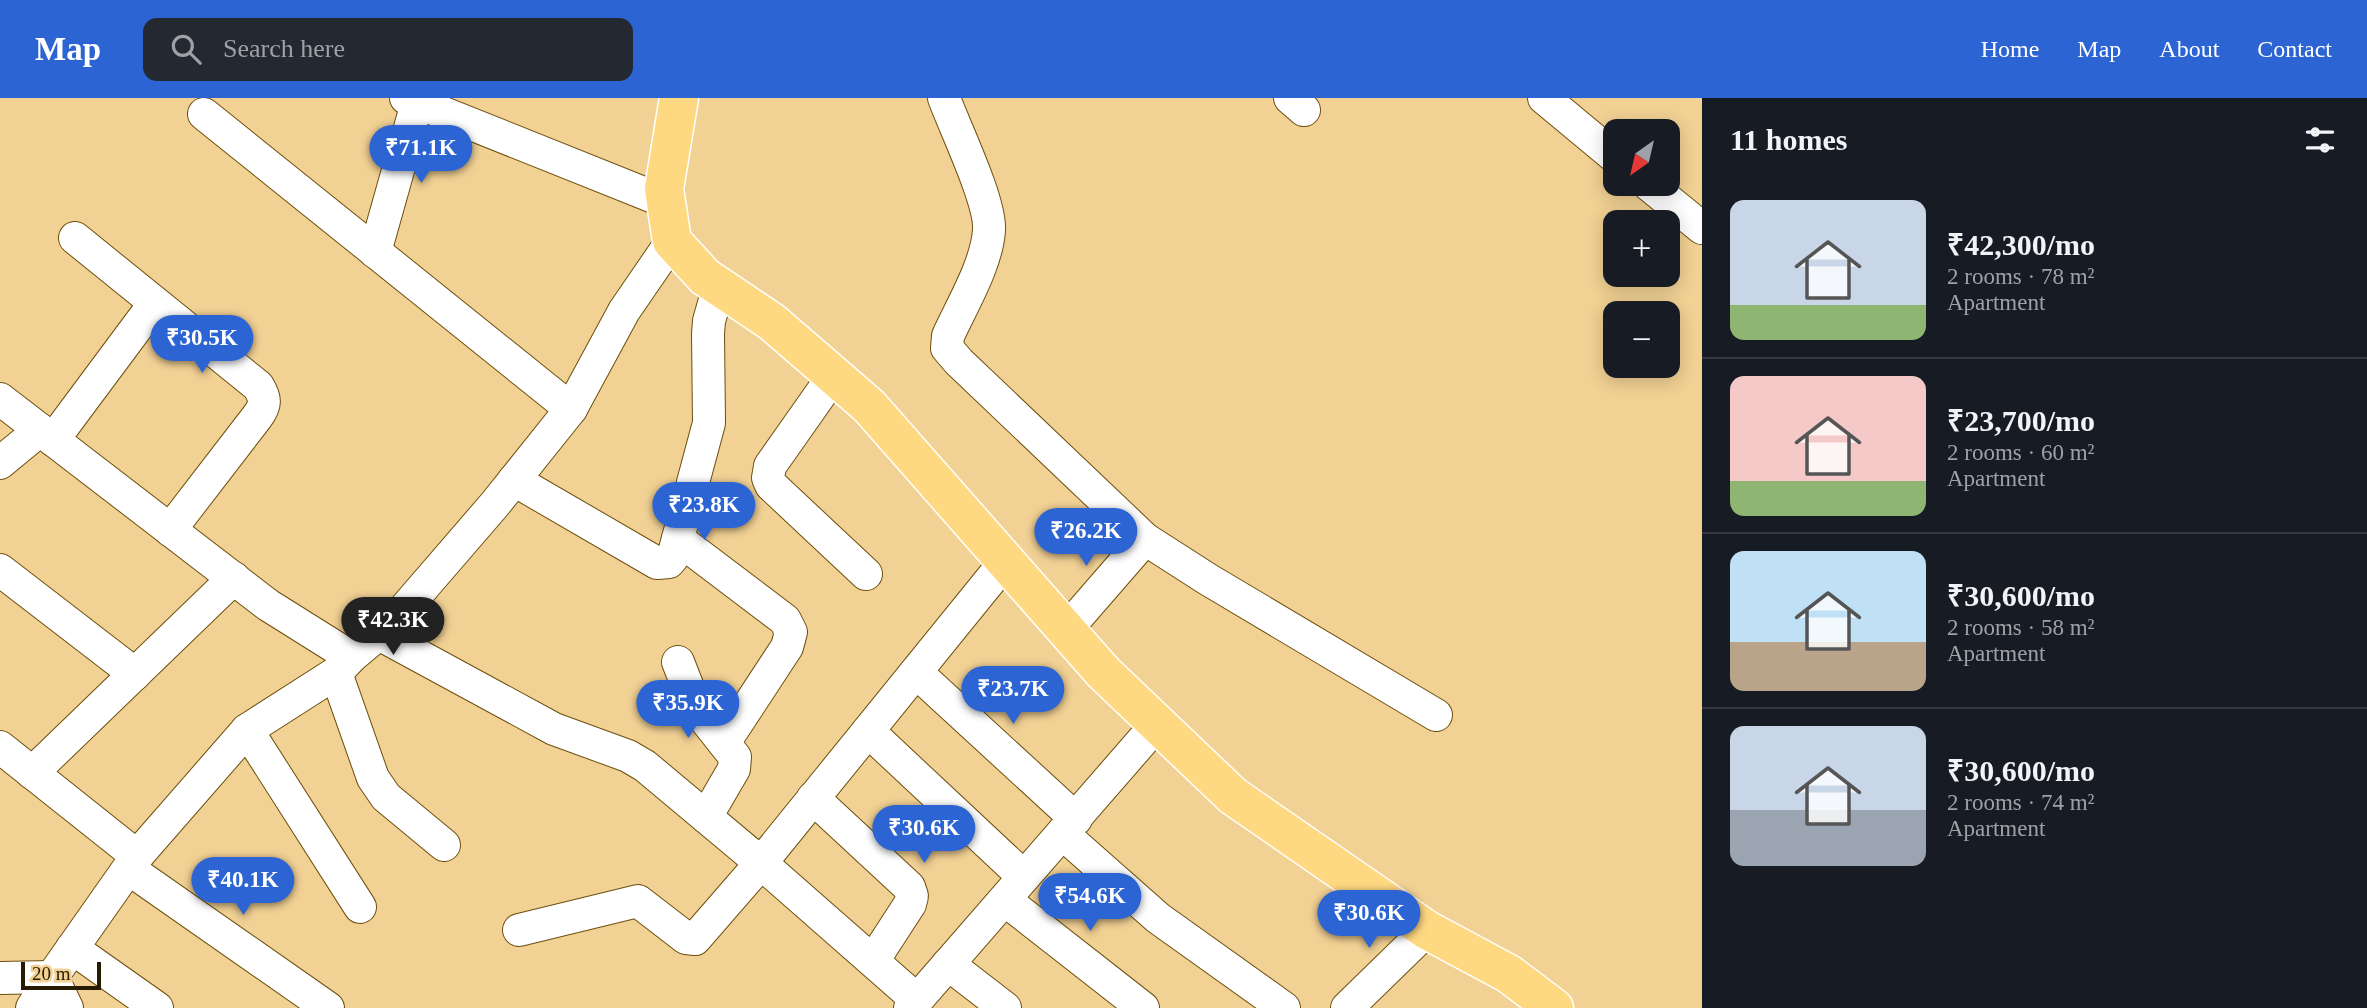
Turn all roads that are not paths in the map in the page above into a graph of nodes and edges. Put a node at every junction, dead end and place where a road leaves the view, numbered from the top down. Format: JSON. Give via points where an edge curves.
{"nodes":[{"id":1,"x":679,"y":98,"type":"edge"},
{"id":2,"x":944,"y":98,"type":"edge"},
{"id":3,"x":1544,"y":98,"type":"edge"},
{"id":4,"x":412,"y":101,"type":"edge"},
{"id":5,"x":204,"y":114,"type":"dead end"},
{"id":6,"x":1603,"y":147,"type":"edge"},
{"id":7,"x":1662,"y":196,"type":"edge"},
{"id":8,"x":666,"y":202,"type":"junction"},
{"id":9,"x":1702,"y":229,"type":"edge"},
{"id":10,"x":75,"y":238,"type":"dead end"},
{"id":11,"x":672,"y":241,"type":"junction"},
{"id":12,"x":375,"y":252,"type":"junction"},
{"id":13,"x":719,"y":286,"type":"junction"},
{"id":14,"x":155,"y":303,"type":"junction"},
{"id":15,"x":834,"y":375,"type":"junction"},
{"id":16,"x":0,"y":398,"type":"edge"},
{"id":17,"x":571,"y":409,"type":"junction"},
{"id":18,"x":47,"y":435,"type":"junction"},
{"id":19,"x":0,"y":463,"type":"edge"},
{"id":20,"x":514,"y":481,"type":"junction"},
{"id":21,"x":170,"y":530,"type":"junction"},
{"id":22,"x":678,"y":539,"type":"junction"},
{"id":23,"x":1145,"y":539,"type":"junction"},
{"id":24,"x":1005,"y":562,"type":"junction"},
{"id":25,"x":0,"y":570,"type":"edge"},
{"id":26,"x":866,"y":574,"type":"dead end"},
{"id":27,"x":233,"y":579,"type":"junction"},
{"id":28,"x":1066,"y":631,"type":"junction"},
{"id":29,"x":379,"y":634,"type":"junction"},
{"id":30,"x":678,"y":663,"type":"dead end"},
{"id":31,"x":344,"y":665,"type":"junction"},
{"id":32,"x":916,"y":672,"type":"junction"},
{"id":33,"x":135,"y":674,"type":"junction"},
{"id":34,"x":1436,"y":715,"type":"dead end"},
{"id":35,"x":1157,"y":724,"type":"junction"},
{"id":36,"x":247,"y":730,"type":"junction"},
{"id":37,"x":868,"y":731,"type":"junction"},
{"id":38,"x":724,"y":743,"type":"junction"},
{"id":39,"x":13,"y":766,"type":"edge"},
{"id":40,"x":813,"y":798,"type":"junction"},
{"id":41,"x":706,"y":817,"type":"junction"},
{"id":42,"x":1069,"y":826,"type":"junction"},
{"id":43,"x":444,"y":845,"type":"dead end"},
{"id":44,"x":133,"y":862,"type":"junction"},
{"id":45,"x":761,"y":863,"type":"junction"},
{"id":46,"x":1015,"y":889,"type":"junction"},
{"id":47,"x":360,"y":907,"type":"dead end"},
{"id":48,"x":519,"y":930,"type":"dead end"},
{"id":49,"x":1427,"y":930,"type":"junction"},
{"id":50,"x":72,"y":948,"type":"junction"},
{"id":51,"x":873,"y":961,"type":"junction"},
{"id":52,"x":948,"y":964,"type":"junction"},
{"id":53,"x":52,"y":977,"type":"junction"},
{"id":54,"x":0,"y":978,"type":"edge"},
{"id":55,"x":913,"y":1004,"type":"edge"},
{"id":56,"x":1549,"y":1004,"type":"edge"},
{"id":57,"x":1352,"y":1007,"type":"edge"},
{"id":58,"x":32,"y":1008,"type":"edge"},
{"id":59,"x":67,"y":1008,"type":"edge"},
{"id":60,"x":157,"y":1008,"type":"edge"},
{"id":61,"x":328,"y":1008,"type":"edge"},
{"id":62,"x":1004,"y":1008,"type":"edge"},
{"id":63,"x":1143,"y":1008,"type":"edge"},
{"id":64,"x":1284,"y":1008,"type":"edge"}],
"edges":[{"from":1,"to":8,"type":"main road","via":[[664,189]]},
{"from":2,"to":23,"type":"street","via":[[984,202],[989,229],[985,254],[948,335],[947,348]]},
{"from":3,"to":6,"type":"street"},
{"from":4,"to":8,"type":"street"},
{"from":4,"to":12,"type":"street"},
{"from":5,"to":12,"type":"street"},
{"from":7,"to":9,"type":"street"},
{"from":8,"to":11,"type":"main road"},
{"from":10,"to":14,"type":"street"},
{"from":11,"to":13,"type":"main road"},
{"from":11,"to":17,"type":"street","via":[[624,311]]},
{"from":12,"to":17,"type":"street"},
{"from":13,"to":15,"type":"main road","via":[[772,322]]},
{"from":13,"to":22,"type":"street","via":[[708,334],[709,423]]},
{"from":14,"to":18,"type":"street"},
{"from":14,"to":21,"type":"street","via":[[258,386],[265,397],[264,408]]},
{"from":15,"to":24,"type":"main road","via":[[869,406]]},
{"from":15,"to":26,"type":"street","via":[[770,466],[768,478]]},
{"from":16,"to":18,"type":"street"},
{"from":17,"to":20,"type":"street"},
{"from":18,"to":19,"type":"street"},
{"from":18,"to":21,"type":"street"},
{"from":20,"to":22,"type":"street","via":[[657,563],[669,562]]},
{"from":20,"to":29,"type":"street"},
{"from":21,"to":27,"type":"street"},
{"from":22,"to":38,"type":"street","via":[[785,620],[791,632],[788,647]]},
{"from":23,"to":28,"type":"street"},
{"from":23,"to":34,"type":"street"},
{"from":24,"to":28,"type":"main road"},
{"from":24,"to":32,"type":"street"},
{"from":25,"to":33,"type":"street"},
{"from":27,"to":31,"type":"street"},
{"from":27,"to":33,"type":"street"},
{"from":28,"to":35,"type":"main road"},
{"from":29,"to":31,"type":"street"},
{"from":29,"to":41,"type":"street","via":[[554,729],[637,760]]},
{"from":30,"to":38,"type":"street","via":[[696,708]]},
{"from":31,"to":36,"type":"street"},
{"from":31,"to":43,"type":"street","via":[[373,778],[386,797]]},
{"from":32,"to":37,"type":"street"},
{"from":32,"to":42,"type":"street"},
{"from":33,"to":39,"type":"street"},
{"from":35,"to":42,"type":"street"},
{"from":35,"to":49,"type":"main road","via":[[1233,796]]},
{"from":36,"to":44,"type":"street"},
{"from":36,"to":47,"type":"street"},
{"from":37,"to":40,"type":"street"},
{"from":37,"to":46,"type":"street"},
{"from":38,"to":41,"type":"street","via":[[734,757],[734,769]]},
{"from":39,"to":44,"type":"street"},
{"from":40,"to":45,"type":"street"},
{"from":40,"to":51,"type":"street","via":[[909,887],[912,896]]},
{"from":41,"to":45,"type":"street"},
{"from":42,"to":46,"type":"street"},
{"from":42,"to":64,"type":"street","via":[[1158,918]]},
{"from":44,"to":50,"type":"street"},
{"from":44,"to":61,"type":"street"},
{"from":45,"to":48,"type":"street","via":[[695,939],[686,938],[638,901]]},
{"from":45,"to":51,"type":"street"},
{"from":46,"to":52,"type":"street"},
{"from":46,"to":63,"type":"street"},
{"from":49,"to":56,"type":"main road","via":[[1509,974]]},
{"from":49,"to":57,"type":"street"},
{"from":50,"to":53,"type":"street"},
{"from":50,"to":60,"type":"street"},
{"from":51,"to":55,"type":"street"},
{"from":52,"to":55,"type":"street"},
{"from":52,"to":62,"type":"street"},
{"from":53,"to":54,"type":"street"},
{"from":53,"to":58,"type":"street"},
{"from":53,"to":59,"type":"street"}]}
